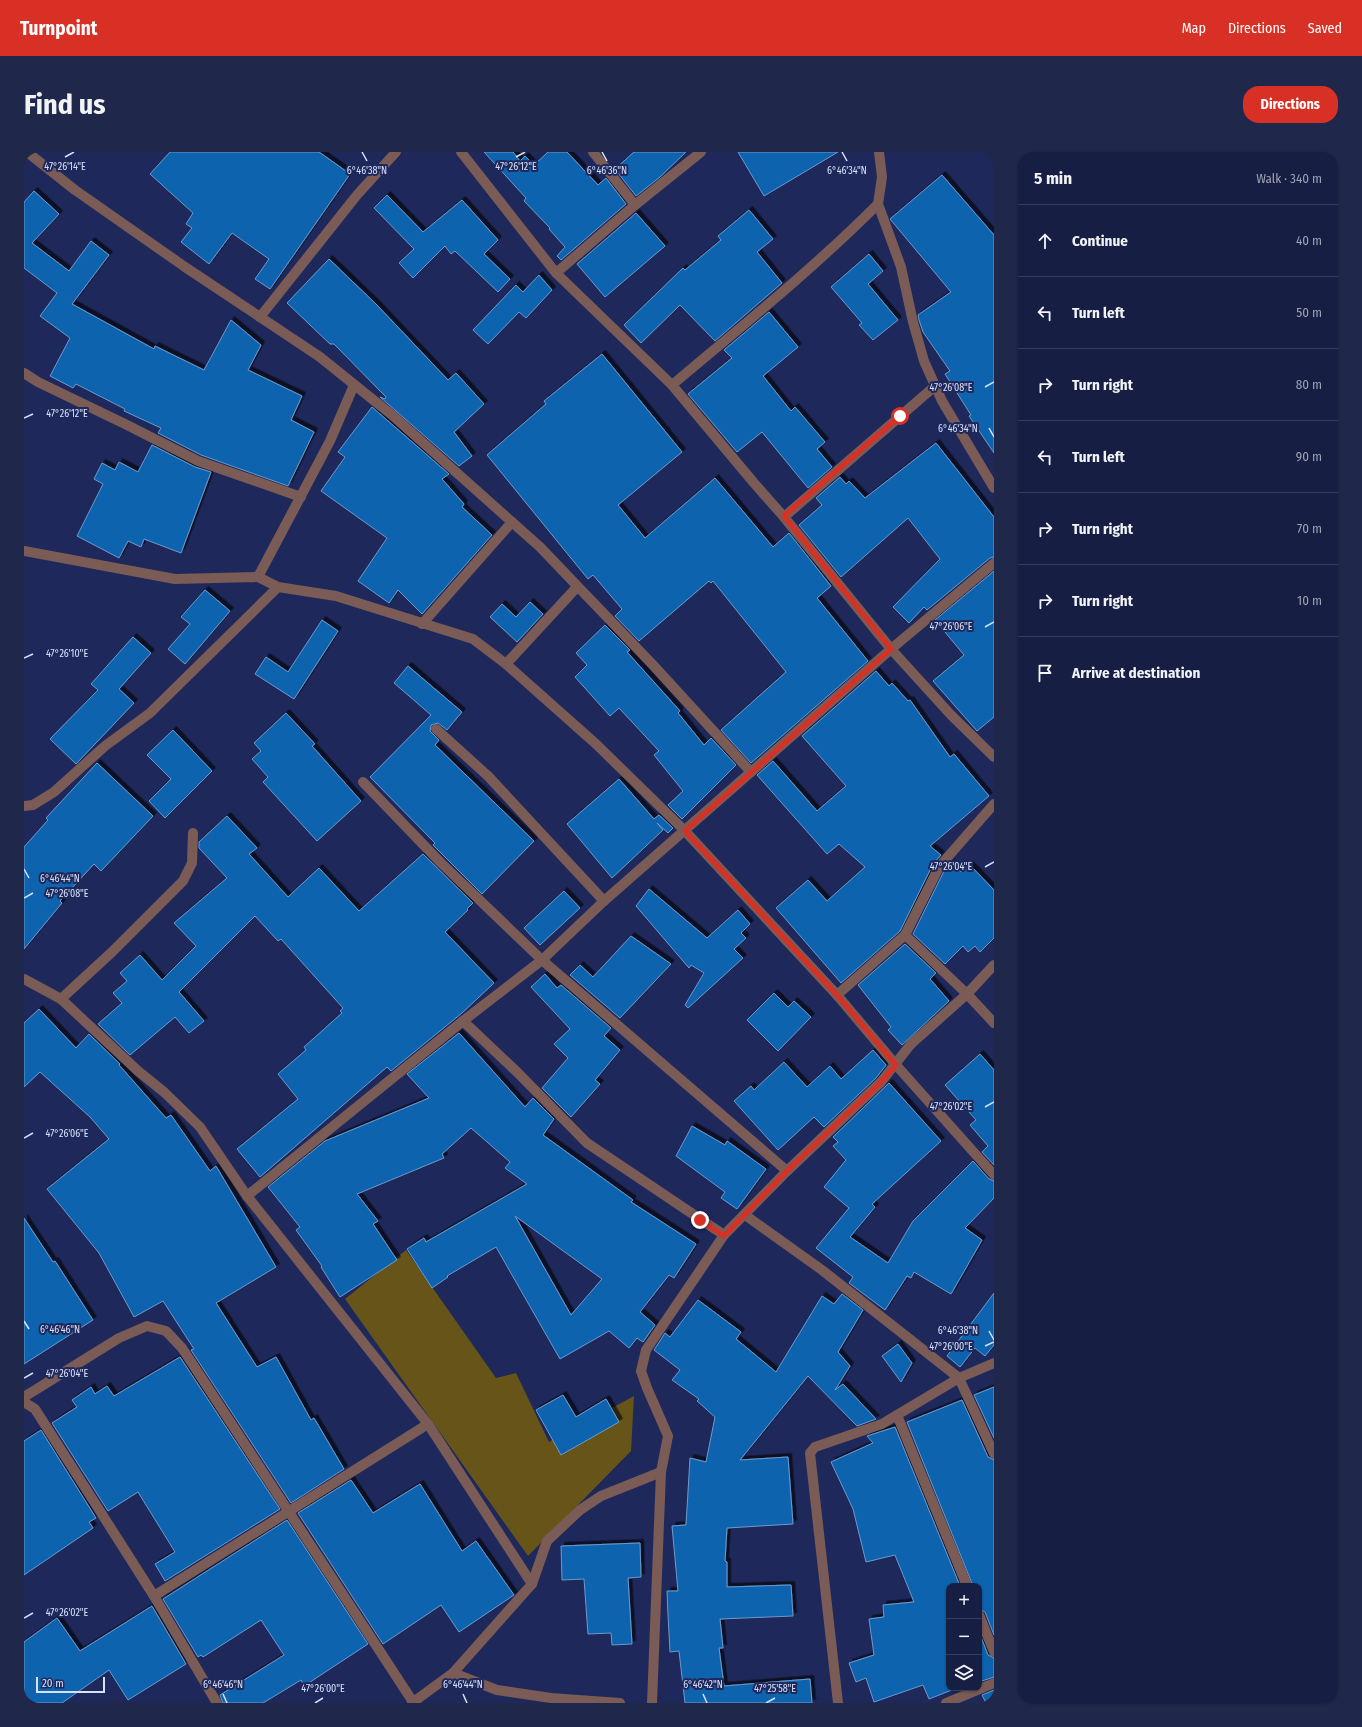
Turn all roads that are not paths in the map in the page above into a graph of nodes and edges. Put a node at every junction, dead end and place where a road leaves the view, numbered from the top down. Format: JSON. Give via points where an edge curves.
{"nodes":[{"id":1,"x":27,"y":152,"type":"edge"},
{"id":2,"x":396,"y":152,"type":"edge"},
{"id":3,"x":461,"y":152,"type":"edge"},
{"id":4,"x":593,"y":152,"type":"edge"},
{"id":5,"x":702,"y":152,"type":"edge"},
{"id":6,"x":879,"y":152,"type":"edge"},
{"id":7,"x":878,"y":204,"type":"junction"},
{"id":8,"x":635,"y":205,"type":"junction"},
{"id":9,"x":556,"y":273,"type":"junction"},
{"id":10,"x":260,"y":317,"type":"junction"},
{"id":11,"x":24,"y":373,"type":"edge"},
{"id":12,"x":354,"y":385,"type":"junction"},
{"id":13,"x":672,"y":385,"type":"junction"},
{"id":14,"x":935,"y":386,"type":"junction"},
{"id":15,"x":993,"y":482,"type":"edge"},
{"id":16,"x":301,"y":498,"type":"junction"},
{"id":17,"x":784,"y":516,"type":"junction"},
{"id":18,"x":512,"y":522,"type":"junction"},
{"id":19,"x":24,"y":551,"type":"edge"},
{"id":20,"x":994,"y":563,"type":"edge"},
{"id":21,"x":258,"y":577,"type":"junction"},
{"id":22,"x":278,"y":587,"type":"junction"},
{"id":23,"x":577,"y":587,"type":"junction"},
{"id":24,"x":422,"y":624,"type":"junction"},
{"id":25,"x":891,"y":649,"type":"junction"},
{"id":26,"x":506,"y":664,"type":"junction"},
{"id":27,"x":436,"y":729,"type":"dead end"},
{"id":28,"x":994,"y":757,"type":"edge"},
{"id":29,"x":751,"y":772,"type":"junction"},
{"id":30,"x":363,"y":782,"type":"dead end"},
{"id":31,"x":994,"y":804,"type":"edge"},
{"id":32,"x":24,"y":806,"type":"edge"},
{"id":33,"x":685,"y":831,"type":"junction"},
{"id":34,"x":193,"y":833,"type":"dead end"},
{"id":35,"x":604,"y":901,"type":"junction"},
{"id":36,"x":905,"y":935,"type":"junction"},
{"id":37,"x":542,"y":960,"type":"junction"},
{"id":38,"x":994,"y":965,"type":"edge"},
{"id":39,"x":24,"y":978,"type":"edge"},
{"id":40,"x":967,"y":994,"type":"junction"},
{"id":41,"x":837,"y":995,"type":"junction"},
{"id":42,"x":60,"y":999,"type":"junction"},
{"id":43,"x":463,"y":1021,"type":"junction"},
{"id":44,"x":994,"y":1023,"type":"edge"},
{"id":45,"x":896,"y":1065,"type":"junction"},
{"id":46,"x":787,"y":1171,"type":"junction"},
{"id":47,"x":994,"y":1175,"type":"edge"},
{"id":48,"x":247,"y":1196,"type":"junction"},
{"id":49,"x":745,"y":1215,"type":"junction"},
{"id":50,"x":724,"y":1236,"type":"junction"},
{"id":51,"x":994,"y":1363,"type":"edge"},
{"id":52,"x":959,"y":1378,"type":"junction"},
{"id":53,"x":24,"y":1397,"type":"edge"},
{"id":54,"x":24,"y":1402,"type":"edge"},
{"id":55,"x":897,"y":1415,"type":"junction"},
{"id":56,"x":428,"y":1424,"type":"junction"},
{"id":57,"x":994,"y":1454,"type":"edge"},
{"id":58,"x":661,"y":1472,"type":"junction"},
{"id":59,"x":288,"y":1512,"type":"junction"},
{"id":60,"x":966,"y":1583,"type":"edge"},
{"id":61,"x":532,"y":1584,"type":"junction"},
{"id":62,"x":154,"y":1596,"type":"junction"},
{"id":63,"x":981,"y":1619,"type":"edge"},
{"id":64,"x":994,"y":1652,"type":"edge"},
{"id":65,"x":453,"y":1673,"type":"junction"},
{"id":66,"x":994,"y":1683,"type":"edge"},
{"id":67,"x":218,"y":1703,"type":"edge"},
{"id":68,"x":413,"y":1703,"type":"edge"},
{"id":69,"x":620,"y":1703,"type":"edge"},
{"id":70,"x":652,"y":1703,"type":"edge"},
{"id":71,"x":838,"y":1703,"type":"edge"},
{"id":72,"x":946,"y":1703,"type":"edge"}],
"edges":[{"from":1,"to":10,"type":"street","via":[[74,190]]},
{"from":2,"to":10,"type":"street","via":[[357,195]]},
{"from":3,"to":9,"type":"street"},
{"from":4,"to":8,"type":"street"},
{"from":5,"to":8,"type":"street"},
{"from":6,"to":7,"type":"street","via":[[882,177]]},
{"from":7,"to":13,"type":"street","via":[[790,286]]},
{"from":7,"to":14,"type":"street","via":[[901,267],[924,361]]},
{"from":8,"to":9,"type":"street"},
{"from":9,"to":13,"type":"street"},
{"from":10,"to":12,"type":"street","via":[[320,357]]},
{"from":11,"to":16,"type":"street","via":[[198,461]]},
{"from":12,"to":16,"type":"street","via":[[330,441]]},
{"from":12,"to":18,"type":"street","via":[[398,420]]},
{"from":13,"to":17,"type":"street"},
{"from":14,"to":15,"type":"street"},
{"from":14,"to":17,"type":"street"},
{"from":16,"to":21,"type":"street"},
{"from":17,"to":25,"type":"street"},
{"from":18,"to":23,"type":"street","via":[[540,547]]},
{"from":18,"to":24,"type":"street"},
{"from":19,"to":21,"type":"street","via":[[175,579]]},
{"from":20,"to":25,"type":"street"},
{"from":21,"to":22,"type":"street"},
{"from":22,"to":24,"type":"street","via":[[336,596]]},
{"from":22,"to":32,"type":"street","via":[[150,713],[105,746],[54,792],[33,805]]},
{"from":23,"to":26,"type":"street"},
{"from":23,"to":29,"type":"street"},
{"from":24,"to":26,"type":"street","via":[[473,639]]},
{"from":25,"to":28,"type":"street","via":[[951,715]]},
{"from":25,"to":29,"type":"street"},
{"from":26,"to":33,"type":"street","via":[[596,744]]},
{"from":27,"to":35,"type":"street","via":[[488,776]]},
{"from":29,"to":33,"type":"street"},
{"from":30,"to":37,"type":"street","via":[[441,863]]},
{"from":31,"to":36,"type":"street","via":[[939,867]]},
{"from":33,"to":35,"type":"street"},
{"from":33,"to":41,"type":"street"},
{"from":34,"to":42,"type":"street","via":[[192,863],[183,881],[112,952]]},
{"from":35,"to":37,"type":"street"},
{"from":36,"to":40,"type":"street"},
{"from":36,"to":41,"type":"street"},
{"from":37,"to":43,"type":"street"},
{"from":37,"to":46,"type":"street"},
{"from":38,"to":40,"type":"street"},
{"from":39,"to":42,"type":"street"},
{"from":40,"to":44,"type":"street"},
{"from":40,"to":45,"type":"street","via":[[911,1044]]},
{"from":41,"to":45,"type":"street"},
{"from":42,"to":48,"type":"street","via":[[200,1127]]},
{"from":43,"to":48,"type":"street"},
{"from":43,"to":50,"type":"street","via":[[587,1143]]},
{"from":45,"to":46,"type":"street"},
{"from":45,"to":47,"type":"street"},
{"from":46,"to":49,"type":"street"},
{"from":48,"to":56,"type":"street"},
{"from":49,"to":50,"type":"street"},
{"from":49,"to":52,"type":"street","via":[[822,1270]]},
{"from":50,"to":58,"type":"street","via":[[646,1350],[641,1371],[668,1436]]},
{"from":51,"to":52,"type":"street"},
{"from":52,"to":55,"type":"street"},
{"from":52,"to":57,"type":"street"},
{"from":53,"to":59,"type":"street","via":[[119,1338],[147,1326],[166,1331],[182,1348]]},
{"from":54,"to":62,"type":"street","via":[[35,1409]]},
{"from":55,"to":60,"type":"street"},
{"from":55,"to":71,"type":"street","via":[[882,1424],[815,1447],[810,1453]]},
{"from":56,"to":59,"type":"street"},
{"from":56,"to":61,"type":"street"},
{"from":58,"to":61,"type":"street","via":[[601,1496],[580,1510],[547,1541]]},
{"from":58,"to":70,"type":"street"},
{"from":59,"to":62,"type":"street"},
{"from":59,"to":68,"type":"street"},
{"from":61,"to":65,"type":"street"},
{"from":62,"to":67,"type":"street"},
{"from":63,"to":64,"type":"street"},
{"from":65,"to":68,"type":"street"},
{"from":65,"to":69,"type":"street","via":[[497,1690],[552,1698]]},
{"from":66,"to":72,"type":"street"}]}
